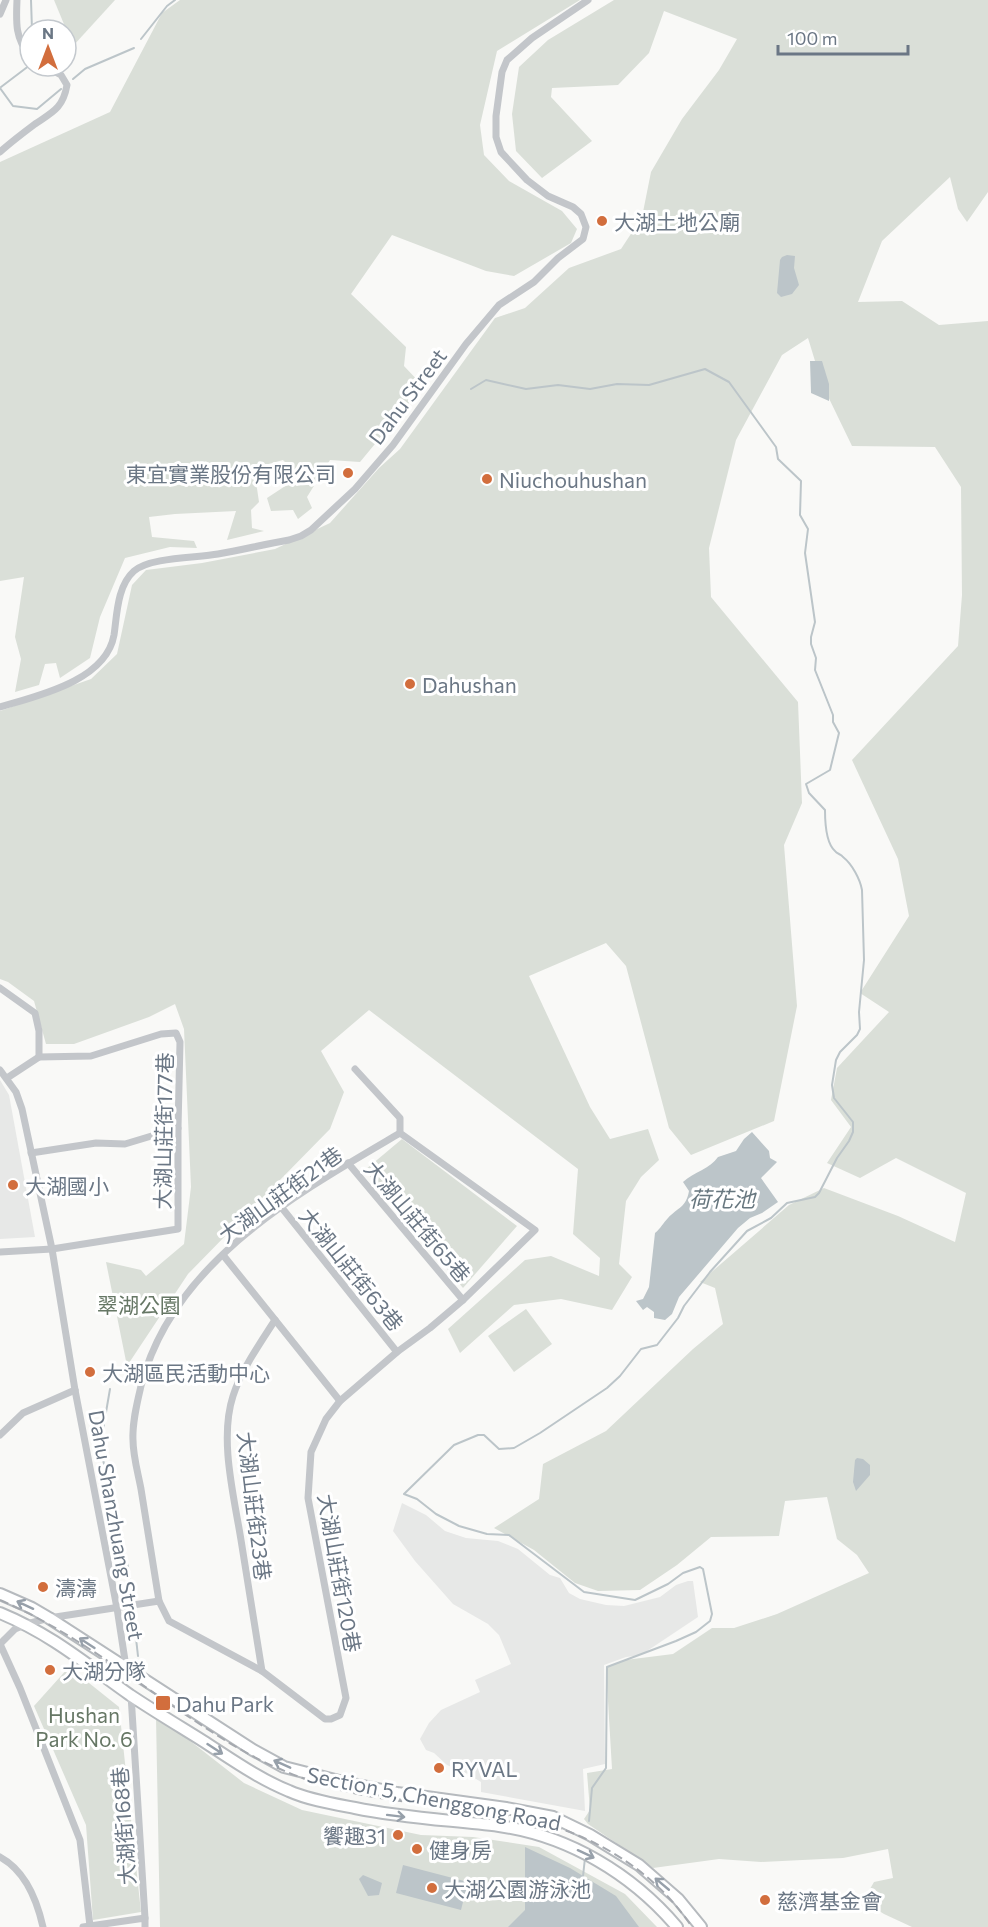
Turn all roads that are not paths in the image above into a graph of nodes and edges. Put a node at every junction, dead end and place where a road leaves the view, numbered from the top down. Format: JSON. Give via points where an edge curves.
{"nodes":[{"id":1,"x":6,"y":0,"type":"edge"},
{"id":2,"x":17,"y":0,"type":"edge"},
{"id":3,"x":588,"y":0,"type":"edge"},
{"id":4,"x":0,"y":14,"type":"edge"},
{"id":5,"x":18,"y":34,"type":"edge"},
{"id":6,"x":63,"y":78,"type":"edge"},
{"id":7,"x":0,"y":152,"type":"edge"},
{"id":8,"x":0,"y":708,"type":"edge"},
{"id":9,"x":0,"y":988,"type":"edge"},
{"id":10,"x":39,"y":1057,"type":"junction"},
{"id":11,"x":0,"y":1070,"type":"edge"},
{"id":12,"x":355,"y":1070,"type":"dead end"},
{"id":13,"x":6,"y":1078,"type":"junction"},
{"id":14,"x":178,"y":1128,"type":"junction"},
{"id":15,"x":400,"y":1132,"type":"junction"},
{"id":16,"x":31,"y":1153,"type":"junction"},
{"id":17,"x":348,"y":1163,"type":"junction"},
{"id":18,"x":282,"y":1208,"type":"junction"},
{"id":19,"x":52,"y":1249,"type":"junction"},
{"id":20,"x":0,"y":1252,"type":"edge"},
{"id":21,"x":223,"y":1255,"type":"junction"},
{"id":22,"x":463,"y":1300,"type":"junction"},
{"id":23,"x":275,"y":1320,"type":"junction"},
{"id":24,"x":398,"y":1352,"type":"junction"},
{"id":25,"x":75,"y":1390,"type":"junction"},
{"id":26,"x":340,"y":1401,"type":"junction"},
{"id":27,"x":0,"y":1435,"type":"edge"},
{"id":28,"x":0,"y":1593,"type":"edge"},
{"id":29,"x":159,"y":1601,"type":"junction"},
{"id":30,"x":117,"y":1608,"type":"junction"},
{"id":31,"x":0,"y":1613,"type":"edge"},
{"id":32,"x":49,"y":1618,"type":"junction"},
{"id":33,"x":27,"y":1624,"type":"junction"},
{"id":34,"x":0,"y":1644,"type":"edge"},
{"id":35,"x":126,"y":1667,"type":"junction"},
{"id":36,"x":262,"y":1671,"type":"junction"},
{"id":37,"x":131,"y":1695,"type":"junction"},
{"id":38,"x":0,"y":1857,"type":"edge"},
{"id":39,"x":145,"y":1918,"type":"junction"},
{"id":40,"x":113,"y":1925,"type":"edge"},
{"id":41,"x":43,"y":1927,"type":"edge"},
{"id":42,"x":86,"y":1927,"type":"edge"},
{"id":43,"x":146,"y":1927,"type":"edge"},
{"id":44,"x":677,"y":1927,"type":"edge"},
{"id":45,"x":701,"y":1927,"type":"edge"}],
"edges":[{"from":1,"to":4,"type":"street"},
{"from":2,"to":5,"type":"street"},
{"from":3,"to":8,"type":"street","name":"Dahu Street","via":[[507,60],[496,116],[501,152],[527,180],[581,214],[586,227],[583,239],[534,282],[499,305],[393,445],[311,530],[289,540],[215,555],[179,557],[141,567],[124,584],[113,639],[91,672]]},
{"from":6,"to":7,"type":"street","via":[[67,85],[65,98],[54,113]]},
{"from":9,"to":10,"type":"street","via":[[35,1013]]},
{"from":10,"to":13,"type":"street"},
{"from":10,"to":14,"type":"street","name":"大湖山莊街177巷","via":[[92,1056],[176,1033],[180,1042]]},
{"from":11,"to":13,"type":"street","name":"Dahu Shanzhuang Street"},
{"from":12,"to":15,"type":"street","via":[[400,1118]]},
{"from":13,"to":16,"type":"street","name":"Dahu Shanzhuang Street","via":[[22,1109]]},
{"from":14,"to":16,"type":"street","via":[[125,1144],[96,1143]]},
{"from":14,"to":19,"type":"street","name":"大湖山莊街177巷","via":[[178,1229]]},
{"from":15,"to":17,"type":"street","name":"大湖山莊街21巷"},
{"from":15,"to":22,"type":"street","name":"大湖山莊街120巷","via":[[535,1230]]},
{"from":16,"to":19,"type":"street","name":"Dahu Shanzhuang Street"},
{"from":17,"to":18,"type":"street","name":"大湖山莊街21巷"},
{"from":17,"to":22,"type":"street","name":"大湖山莊街65巷"},
{"from":18,"to":21,"type":"street","name":"大湖山莊街21巷"},
{"from":18,"to":24,"type":"street","name":"大湖山莊街63巷"},
{"from":19,"to":20,"type":"street"},
{"from":19,"to":25,"type":"street","name":"Dahu Shanzhuang Street"},
{"from":21,"to":23,"type":"street"},
{"from":21,"to":29,"type":"street","name":"大湖山莊街21巷","via":[[167,1322],[145,1369],[138,1399],[132,1439]]},
{"from":22,"to":24,"type":"street","name":"大湖山莊街120巷"},
{"from":23,"to":26,"type":"street"},
{"from":23,"to":36,"type":"street","name":"大湖山莊街23巷","via":[[233,1394],[228,1416],[233,1491]]},
{"from":24,"to":26,"type":"street","name":"大湖山莊街120巷"},
{"from":25,"to":27,"type":"street","name":"Dahu Shanzhuang Street","via":[[23,1413]]},
{"from":25,"to":30,"type":"street","name":"Dahu Shanzhuang Street"},
{"from":26,"to":36,"type":"street","name":"大湖山莊街120巷","via":[[310,1452],[308,1498],[346,1698],[340,1715],[325,1719]]},
{"from":32,"to":28,"type":"main road","name":"Section 5, Chenggong Road","one_way":true},
{"from":29,"to":30,"type":"street"},
{"from":29,"to":36,"type":"street","name":"大湖山莊街120巷","via":[[169,1621]]},
{"from":30,"to":32,"type":"street"},
{"from":30,"to":35,"type":"street","name":"Dahu Shanzhuang Street"},
{"from":31,"to":33,"type":"main road","name":"Section 5, Chenggong Road"},
{"from":32,"to":33,"type":"street"},
{"from":35,"to":32,"type":"main road","name":"Section 5, Chenggong Road","one_way":true},
{"from":33,"to":34,"type":"street","via":[[15,1629]]},
{"from":33,"to":37,"type":"main road","name":"Section 5, Chenggong Road"},
{"from":34,"to":42,"type":"street","via":[[80,1840]]},
{"from":45,"to":35,"type":"main road","name":"Section 5, Chenggong Road","one_way":true,"via":[[678,1899],[639,1865],[553,1817],[397,1793],[284,1767]]},
{"from":37,"to":39,"type":"street","name":"大湖街168巷"},
{"from":37,"to":44,"type":"main road","name":"Section 5, Chenggong Road","one_way":true,"via":[[247,1770],[290,1792],[390,1815],[501,1826],[546,1836],[591,1855],[639,1889]]},
{"from":38,"to":41,"type":"street","via":[[20,1872],[33,1893]]},
{"from":39,"to":40,"type":"street"},
{"from":39,"to":43,"type":"street","name":"大湖街168巷"},
{"from":40,"to":42,"type":"street"}]}
